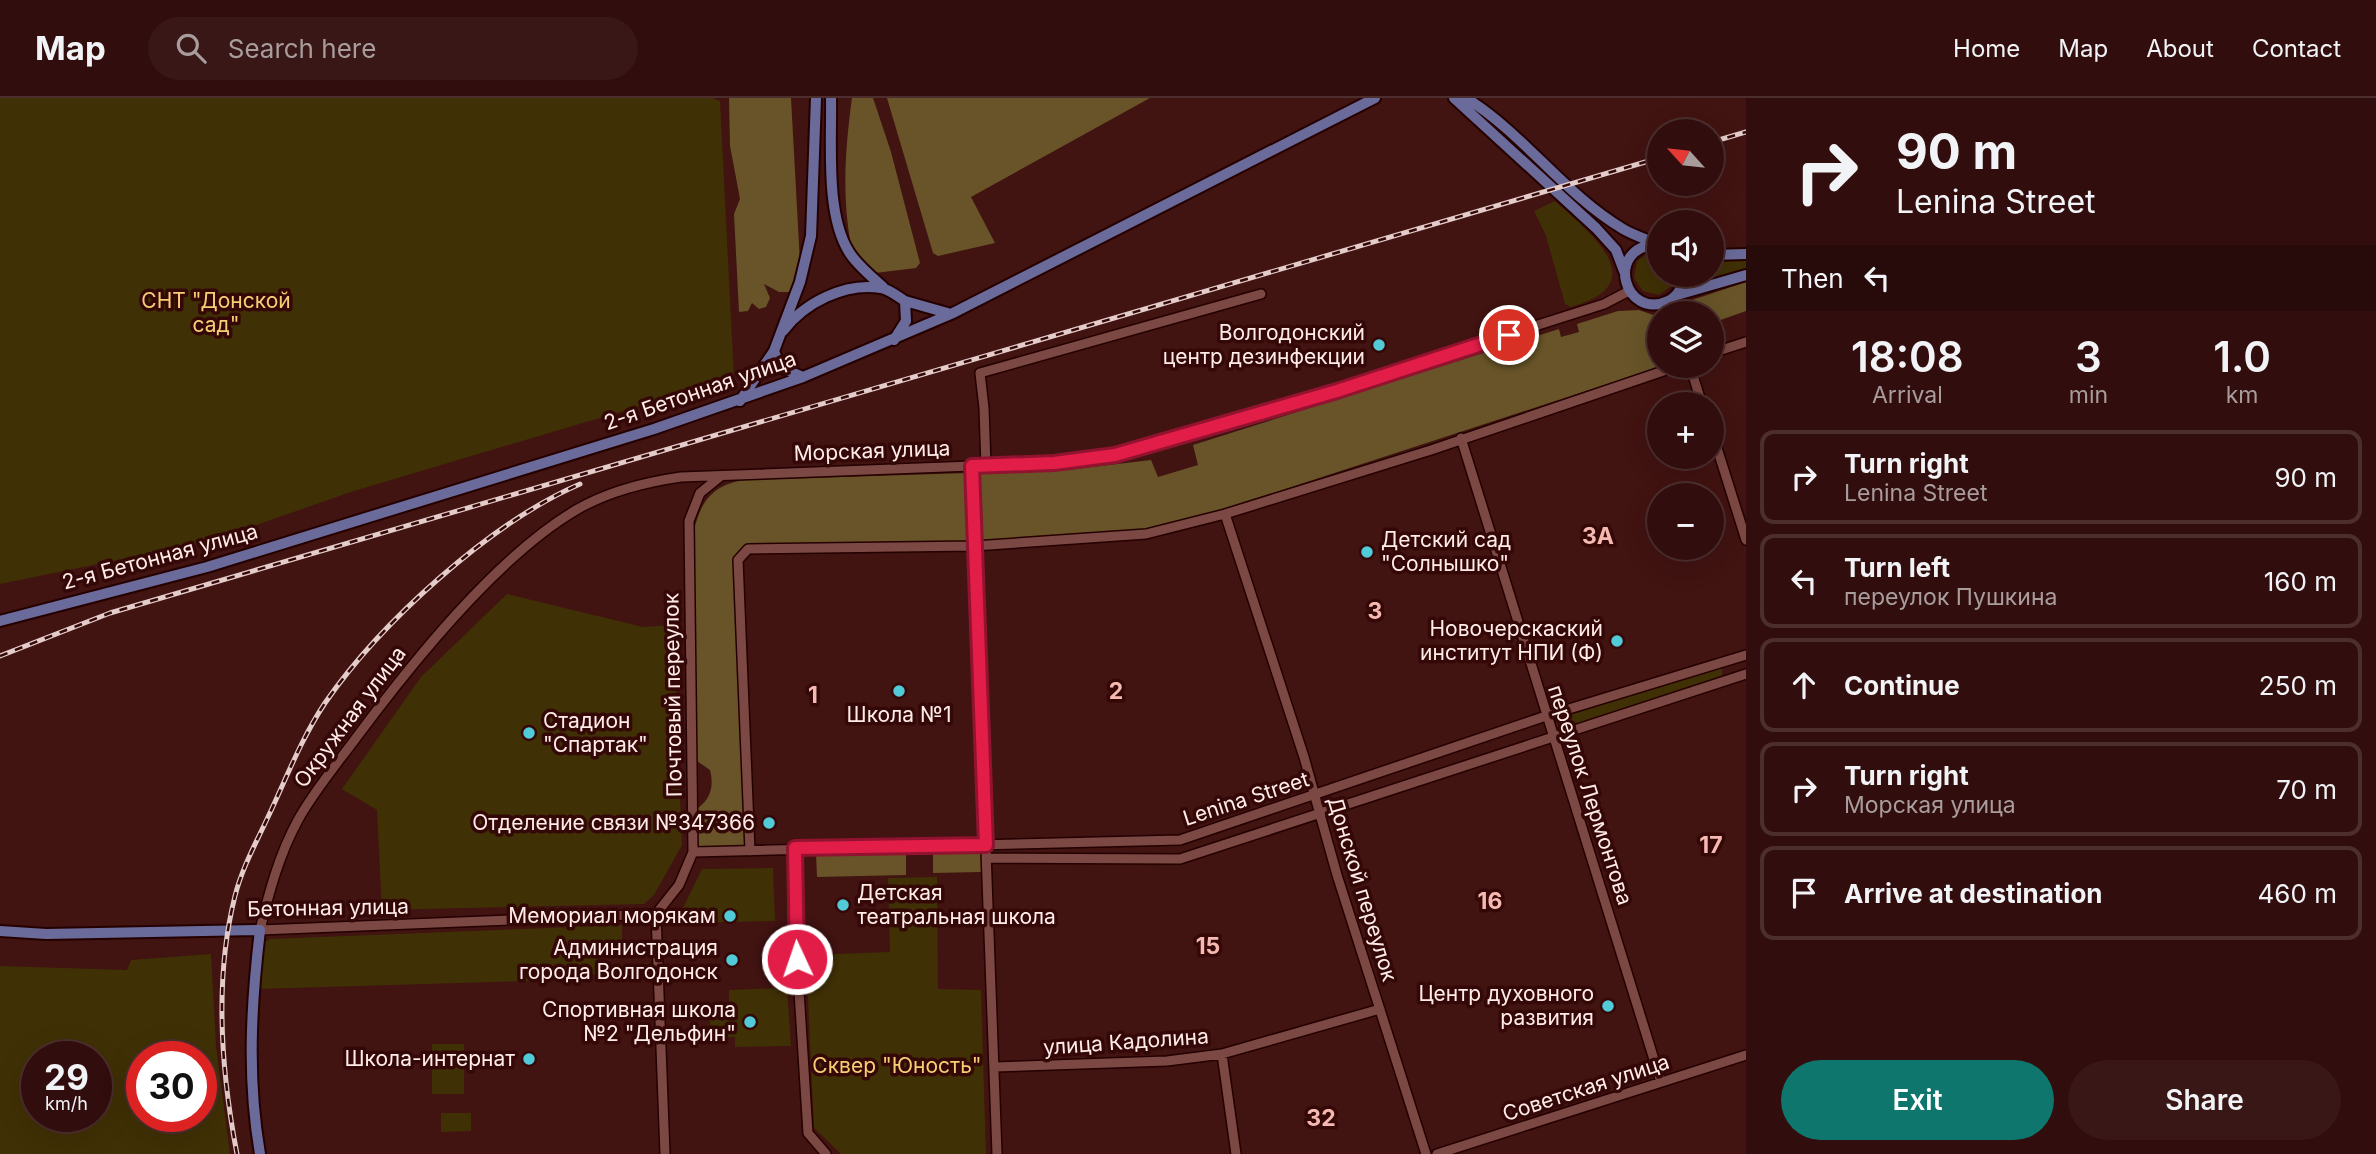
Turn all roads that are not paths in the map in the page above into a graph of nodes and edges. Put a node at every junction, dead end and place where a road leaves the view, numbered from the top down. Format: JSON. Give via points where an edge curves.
{"nodes":[{"id":1,"x":816,"y":98,"type":"edge"},
{"id":2,"x":831,"y":98,"type":"edge"},
{"id":3,"x":1374,"y":98,"type":"edge"},
{"id":4,"x":1454,"y":98,"type":"edge"},
{"id":5,"x":1466,"y":98,"type":"edge"},
{"id":6,"x":1493,"y":115,"type":"junction"},
{"id":7,"x":1482,"y":127,"type":"junction"},
{"id":8,"x":1647,"y":239,"type":"edge"},
{"id":9,"x":1647,"y":247,"type":"edge"},
{"id":10,"x":1746,"y":254,"type":"edge"},
{"id":11,"x":1724,"y":255,"type":"edge"},
{"id":12,"x":1624,"y":271,"type":"junction"},
{"id":13,"x":1746,"y":275,"type":"edge"},
{"id":14,"x":1678,"y":287,"type":"edge"},
{"id":15,"x":883,"y":288,"type":"junction"},
{"id":16,"x":1629,"y":291,"type":"junction"},
{"id":17,"x":1261,"y":294,"type":"dead end"},
{"id":18,"x":1673,"y":298,"type":"junction"},
{"id":19,"x":905,"y":301,"type":"junction"},
{"id":20,"x":951,"y":314,"type":"junction"},
{"id":21,"x":779,"y":337,"type":"junction"},
{"id":22,"x":894,"y":340,"type":"junction"},
{"id":23,"x":1746,"y":342,"type":"edge"},
{"id":24,"x":1724,"y":350,"type":"edge"},
{"id":25,"x":775,"y":351,"type":"junction"},
{"id":26,"x":1647,"y":376,"type":"edge"},
{"id":27,"x":803,"y":377,"type":"junction"},
{"id":28,"x":740,"y":401,"type":"junction"},
{"id":29,"x":1461,"y":438,"type":"junction"},
{"id":30,"x":972,"y":466,"type":"junction"},
{"id":31,"x":986,"y":466,"type":"junction"},
{"id":32,"x":1724,"y":469,"type":"edge"},
{"id":33,"x":721,"y":476,"type":"junction"},
{"id":34,"x":1224,"y":514,"type":"junction"},
{"id":35,"x":1746,"y":540,"type":"edge"},
{"id":36,"x":974,"y":546,"type":"junction"},
{"id":37,"x":0,"y":621,"type":"edge"},
{"id":38,"x":1746,"y":655,"type":"edge"},
{"id":39,"x":1728,"y":661,"type":"junction"},
{"id":40,"x":1746,"y":674,"type":"edge"},
{"id":41,"x":1734,"y":678,"type":"junction"},
{"id":42,"x":1546,"y":716,"type":"junction"},
{"id":43,"x":1552,"y":736,"type":"junction"},
{"id":44,"x":1315,"y":795,"type":"junction"},
{"id":45,"x":1319,"y":813,"type":"junction"},
{"id":46,"x":986,"y":845,"type":"junction"},
{"id":47,"x":795,"y":848,"type":"junction"},
{"id":48,"x":750,"y":851,"type":"junction"},
{"id":49,"x":693,"y":852,"type":"junction"},
{"id":50,"x":987,"y":858,"type":"junction"},
{"id":51,"x":656,"y":914,"type":"junction"},
{"id":52,"x":260,"y":930,"type":"junction"},
{"id":53,"x":0,"y":931,"type":"edge"},
{"id":54,"x":1380,"y":1009,"type":"junction"},
{"id":55,"x":1222,"y":1054,"type":"junction"},
{"id":56,"x":1746,"y":1055,"type":"edge"},
{"id":57,"x":995,"y":1067,"type":"junction"},
{"id":58,"x":1661,"y":1082,"type":"junction"},
{"id":59,"x":260,"y":1154,"type":"edge"},
{"id":60,"x":665,"y":1154,"type":"edge"},
{"id":61,"x":826,"y":1154,"type":"edge"},
{"id":62,"x":997,"y":1154,"type":"edge"},
{"id":63,"x":1237,"y":1154,"type":"edge"},
{"id":64,"x":1426,"y":1154,"type":"edge"},
{"id":65,"x":1437,"y":1154,"type":"edge"}],
"edges":[{"from":1,"to":21,"type":"main road","via":[[811,236]]},
{"from":2,"to":15,"type":"main road","via":[[832,183],[839,229],[849,253]]},
{"from":3,"to":20,"type":"main road","name":"2-я Бетонная улица"},
{"from":4,"to":7,"type":"main road"},
{"from":5,"to":6,"type":"main road"},
{"from":6,"to":7,"type":"main road","via":[[1486,117]]},
{"from":6,"to":8,"type":"main road","via":[[1597,210],[1624,230]]},
{"from":7,"to":12,"type":"main road","via":[[1596,228],[1616,250]]},
{"from":9,"to":12,"type":"main road","via":[[1635,250]]},
{"from":10,"to":11,"type":"main road"},
{"from":12,"to":16,"type":"main road"},
{"from":13,"to":18,"type":"main road"},
{"from":14,"to":18,"type":"main road"},
{"from":15,"to":19,"type":"main road"},
{"from":15,"to":21,"type":"main road","via":[[856,288],[825,298],[797,314]]},
{"from":16,"to":18,"type":"main road","via":[[1647,304]]},
{"from":16,"to":31,"type":"street","name":"Морская улица","via":[[1604,304],[1337,391],[1115,455]]},
{"from":17,"to":31,"type":"street","via":[[980,373]]},
{"from":19,"to":20,"type":"main road"},
{"from":19,"to":22,"type":"main road","via":[[906,321]]},
{"from":20,"to":22,"type":"main road","name":"2-я Бетонная улица"},
{"from":21,"to":25,"type":"main road"},
{"from":22,"to":27,"type":"main road","name":"2-я Бетонная улица"},
{"from":23,"to":24,"type":"street"},
{"from":25,"to":27,"type":"main road","via":[[780,367]]},
{"from":25,"to":28,"type":"main road"},
{"from":26,"to":29,"type":"street"},
{"from":27,"to":28,"type":"main road","name":"2-я Бетонная улица"},
{"from":28,"to":37,"type":"main road","name":"2-я Бетонная улица","via":[[206,567]]},
{"from":29,"to":34,"type":"street"},
{"from":29,"to":42,"type":"street","name":"переулок Лермонтова"},
{"from":30,"to":31,"type":"street","name":"Морская улица"},
{"from":30,"to":33,"type":"street","name":"Морская улица"},
{"from":30,"to":36,"type":"street"},
{"from":32,"to":35,"type":"street"},
{"from":33,"to":49,"type":"street","name":"Почтовый переулок","via":[[700,493],[688,521]]},
{"from":33,"to":52,"type":"street","name":"Окружная улица","via":[[646,482],[577,509],[536,538],[494,578],[432,643],[321,784],[281,857]]},
{"from":34,"to":36,"type":"street","via":[[1146,534]]},
{"from":34,"to":44,"type":"street","name":"Донской переулок"},
{"from":36,"to":46,"type":"street"},
{"from":36,"to":48,"type":"street","via":[[748,548],[741,554]]},
{"from":38,"to":39,"type":"street","name":"Lenina Street"},
{"from":39,"to":41,"type":"street","via":[[1726,671]]},
{"from":39,"to":42,"type":"street","name":"Lenina Street"},
{"from":40,"to":41,"type":"street","name":"Lenina Street"},
{"from":41,"to":43,"type":"street","name":"Lenina Street"},
{"from":42,"to":43,"type":"street","name":"переулок Лермонтова"},
{"from":42,"to":44,"type":"street","name":"Lenina Street"},
{"from":43,"to":45,"type":"street","name":"Lenina Street"},
{"from":43,"to":58,"type":"street","name":"переулок Лермонтова"},
{"from":44,"to":45,"type":"street","name":"Донской переулок"},
{"from":44,"to":46,"type":"street","name":"Lenina Street","via":[[1180,840]]},
{"from":45,"to":50,"type":"street","name":"Lenina Street","via":[[1180,859]]},
{"from":45,"to":54,"type":"street","name":"Донской переулок"},
{"from":46,"to":47,"type":"street","name":"Lenina Street"},
{"from":46,"to":50,"type":"street"},
{"from":47,"to":48,"type":"street","name":"Lenina Street"},
{"from":47,"to":61,"type":"street","via":[[795,928],[808,1133]]},
{"from":48,"to":49,"type":"street","name":"Lenina Street"},
{"from":49,"to":51,"type":"street","name":"Почтовый переулок","via":[[679,885]]},
{"from":50,"to":57,"type":"street"},
{"from":51,"to":52,"type":"street","name":"Бетонная улица"},
{"from":51,"to":60,"type":"street"},
{"from":52,"to":53,"type":"main road","name":"Бетонная улица"},
{"from":52,"to":59,"type":"main road","name":"Окружная улица","via":[[250,1030]]},
{"from":54,"to":55,"type":"street","name":"улица Кадолина"},
{"from":54,"to":64,"type":"street","name":"Донской переулок"},
{"from":55,"to":57,"type":"street","name":"улица Кадолина","via":[[1167,1061]]},
{"from":55,"to":63,"type":"street"},
{"from":56,"to":58,"type":"street","name":"Советская улица"},
{"from":57,"to":62,"type":"street"},
{"from":58,"to":65,"type":"street","name":"Советская улица"}]}
